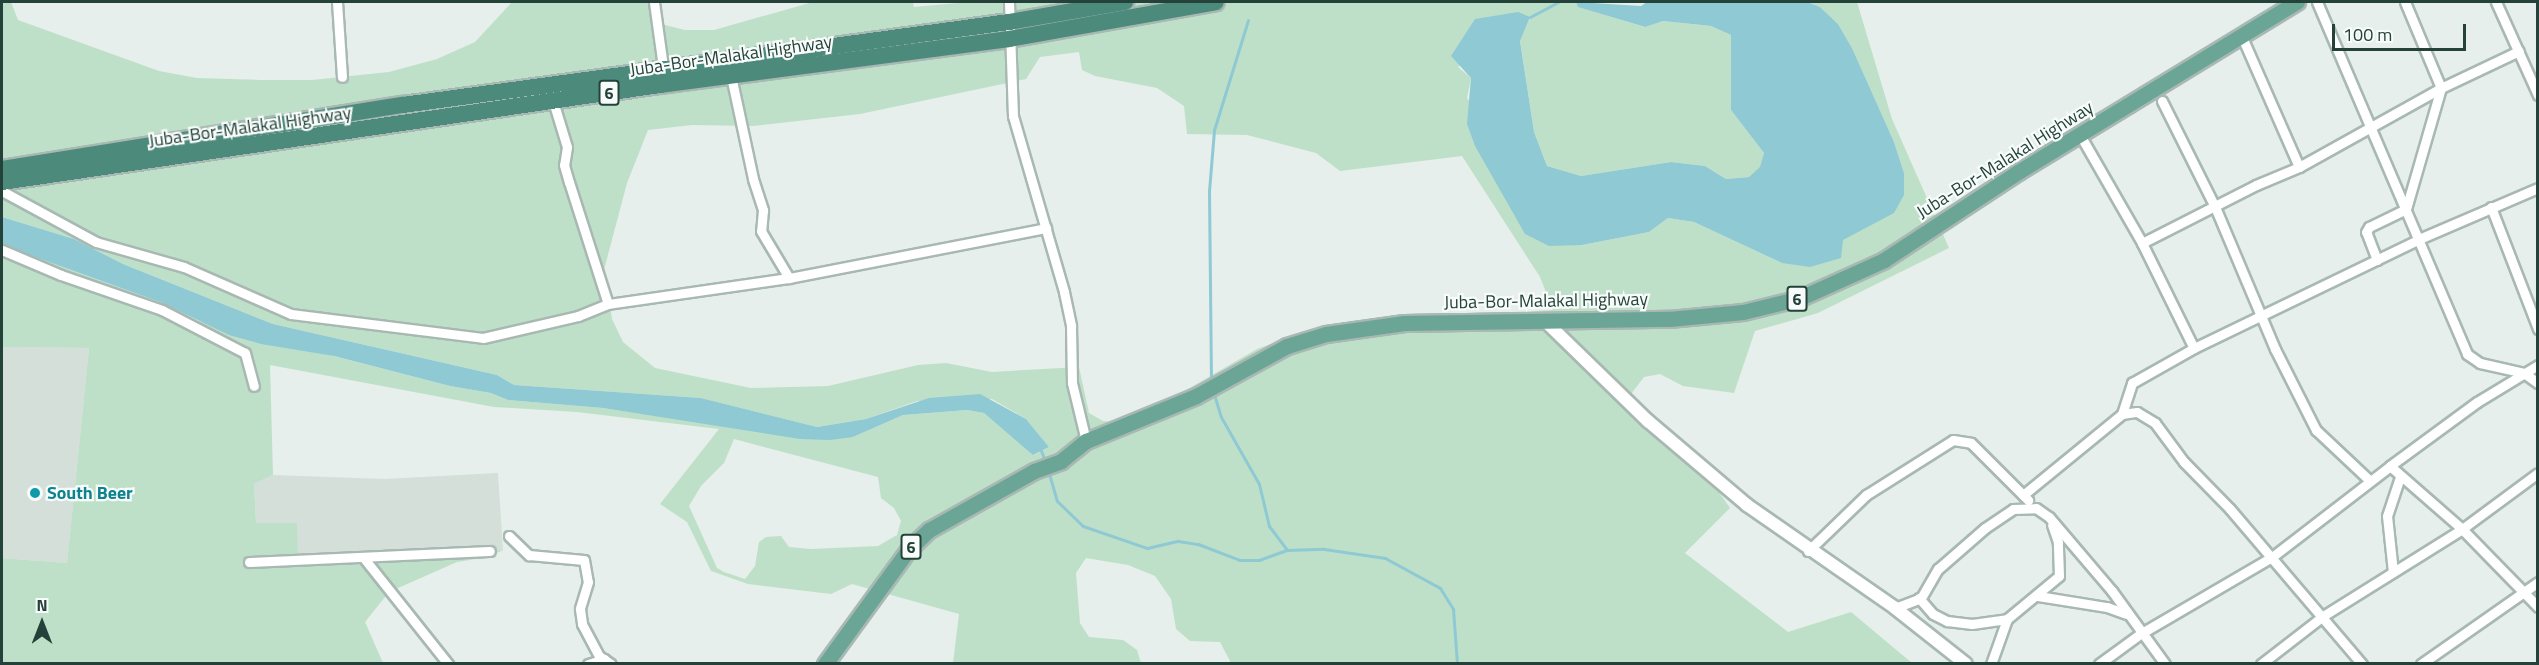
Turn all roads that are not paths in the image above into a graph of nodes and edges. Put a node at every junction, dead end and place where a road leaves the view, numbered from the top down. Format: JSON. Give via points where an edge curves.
{"nodes":[{"id":1,"x":337,"y":2,"type":"edge"},
{"id":2,"x":654,"y":2,"type":"edge"},
{"id":3,"x":1009,"y":2,"type":"edge"},
{"id":4,"x":1125,"y":2,"type":"edge"},
{"id":5,"x":1216,"y":2,"type":"edge"},
{"id":6,"x":2297,"y":2,"type":"edge"},
{"id":7,"x":2317,"y":2,"type":"edge"},
{"id":8,"x":2405,"y":2,"type":"edge"},
{"id":9,"x":2496,"y":2,"type":"edge"},
{"id":10,"x":1009,"y":22,"type":"junction"},
{"id":11,"x":2242,"y":37,"type":"junction"},
{"id":12,"x":1010,"y":39,"type":"junction"},
{"id":13,"x":2519,"y":51,"type":"junction"},
{"id":14,"x":663,"y":67,"type":"junction"},
{"id":15,"x":731,"y":76,"type":"junction"},
{"id":16,"x":342,"y":77,"type":"dead end"},
{"id":17,"x":2441,"y":88,"type":"junction"},
{"id":18,"x":2538,"y":95,"type":"edge"},
{"id":19,"x":553,"y":101,"type":"junction"},
{"id":20,"x":2162,"y":101,"type":"dead end"},
{"id":21,"x":2370,"y":128,"type":"junction"},
{"id":22,"x":2080,"y":135,"type":"junction"},
{"id":23,"x":2300,"y":168,"type":"junction"},
{"id":24,"x":2,"y":169,"type":"edge"},
{"id":25,"x":2,"y":182,"type":"edge"},
{"id":26,"x":2538,"y":188,"type":"edge"},
{"id":27,"x":2,"y":191,"type":"edge"},
{"id":28,"x":2215,"y":207,"type":"junction"},
{"id":29,"x":2492,"y":207,"type":"junction"},
{"id":30,"x":2406,"y":209,"type":"junction"},
{"id":31,"x":1046,"y":228,"type":"junction"},
{"id":32,"x":2419,"y":239,"type":"junction"},
{"id":33,"x":2142,"y":243,"type":"junction"},
{"id":34,"x":2,"y":249,"type":"edge"},
{"id":35,"x":2377,"y":260,"type":"junction"},
{"id":36,"x":789,"y":278,"type":"junction"},
{"id":37,"x":608,"y":304,"type":"junction"},
{"id":38,"x":2264,"y":317,"type":"junction"},
{"id":39,"x":1545,"y":321,"type":"junction"},
{"id":40,"x":2538,"y":329,"type":"edge"},
{"id":41,"x":2194,"y":348,"type":"junction"},
{"id":42,"x":2538,"y":365,"type":"edge"},
{"id":43,"x":2524,"y":373,"type":"junction"},
{"id":44,"x":2538,"y":383,"type":"edge"},
{"id":45,"x":254,"y":386,"type":"dead end"},
{"id":46,"x":2122,"y":414,"type":"junction"},
{"id":47,"x":1086,"y":441,"type":"junction"},
{"id":48,"x":2390,"y":466,"type":"junction"},
{"id":49,"x":2538,"y":473,"type":"edge"},
{"id":50,"x":2400,"y":477,"type":"junction"},
{"id":51,"x":2369,"y":480,"type":"junction"},
{"id":52,"x":2023,"y":495,"type":"junction"},
{"id":53,"x":2036,"y":508,"type":"junction"},
{"id":54,"x":2049,"y":517,"type":"junction"},
{"id":55,"x":2462,"y":529,"type":"junction"},
{"id":56,"x":509,"y":536,"type":"dead end"},
{"id":57,"x":490,"y":551,"type":"dead end"},
{"id":58,"x":1808,"y":551,"type":"junction"},
{"id":59,"x":363,"y":557,"type":"junction"},
{"id":60,"x":2272,"y":557,"type":"junction"},
{"id":61,"x":249,"y":562,"type":"dead end"},
{"id":62,"x":2393,"y":572,"type":"junction"},
{"id":63,"x":2538,"y":582,"type":"edge"},
{"id":64,"x":2038,"y":596,"type":"junction"},
{"id":65,"x":1919,"y":598,"type":"junction"},
{"id":66,"x":2538,"y":607,"type":"edge"},
{"id":67,"x":1895,"y":608,"type":"junction"},
{"id":68,"x":2127,"y":614,"type":"junction"},
{"id":69,"x":2323,"y":616,"type":"junction"},
{"id":70,"x":2007,"y":619,"type":"junction"},
{"id":71,"x":2140,"y":634,"type":"junction"},
{"id":72,"x":607,"y":661,"type":"edge"},
{"id":73,"x":448,"y":663,"type":"edge"},
{"id":74,"x":588,"y":663,"type":"edge"},
{"id":75,"x":825,"y":663,"type":"edge"},
{"id":76,"x":1966,"y":663,"type":"edge"},
{"id":77,"x":1991,"y":663,"type":"edge"},
{"id":78,"x":2099,"y":663,"type":"edge"},
{"id":79,"x":2165,"y":663,"type":"edge"},
{"id":80,"x":2261,"y":663,"type":"edge"},
{"id":81,"x":2362,"y":663,"type":"edge"},
{"id":82,"x":2421,"y":663,"type":"edge"}],
"edges":[{"from":1,"to":16,"type":"street"},
{"from":2,"to":14,"type":"street"},
{"from":3,"to":10,"type":"street"},
{"from":4,"to":10,"type":"highway","name":"Juba-Bor-Malakal Highway","number":"6"},
{"from":5,"to":12,"type":"highway","name":"Juba-Bor-Malakal Highway","number":"6"},
{"from":6,"to":11,"type":"main road","name":"Juba-Bor-Malakal Highway","number":"6"},
{"from":7,"to":21,"type":"street"},
{"from":8,"to":17,"type":"street"},
{"from":9,"to":13,"type":"street"},
{"from":10,"to":12,"type":"street"},
{"from":10,"to":14,"type":"highway","name":"Juba-Bor-Malakal Highway","number":"6"},
{"from":11,"to":22,"type":"main road","name":"Juba-Bor-Malakal Highway","number":"6"},
{"from":11,"to":23,"type":"street"},
{"from":12,"to":15,"type":"highway","name":"Juba-Bor-Malakal Highway","number":"6"},
{"from":12,"to":31,"type":"street","via":[[1013,116]]},
{"from":13,"to":17,"type":"street"},
{"from":13,"to":18,"type":"street"},
{"from":14,"to":24,"type":"highway","name":"Juba-Bor-Malakal Highway","number":"6"},
{"from":15,"to":19,"type":"highway","name":"Juba-Bor-Malakal Highway","number":"6"},
{"from":15,"to":36,"type":"street","via":[[763,210],[760,231]]},
{"from":17,"to":21,"type":"street"},
{"from":17,"to":30,"type":"street"},
{"from":19,"to":25,"type":"highway","name":"Juba-Bor-Malakal Highway","number":"6"},
{"from":19,"to":37,"type":"street","via":[[567,147],[564,165]]},
{"from":20,"to":28,"type":"street"},
{"from":21,"to":23,"type":"street"},
{"from":21,"to":30,"type":"street"},
{"from":22,"to":33,"type":"street"},
{"from":22,"to":39,"type":"main road","name":"Juba-Bor-Malakal Highway","number":"6","via":[[1884,260],[1800,298],[1712,316]]},
{"from":23,"to":28,"type":"street"},
{"from":26,"to":29,"type":"street"},
{"from":27,"to":37,"type":"street","via":[[96,243],[184,267],[291,314],[483,338],[578,316]]},
{"from":28,"to":33,"type":"street"},
{"from":28,"to":38,"type":"street"},
{"from":29,"to":32,"type":"street"},
{"from":29,"to":40,"type":"street"},
{"from":30,"to":32,"type":"street"},
{"from":30,"to":35,"type":"street","via":[[2373,224],[2366,232]]},
{"from":31,"to":36,"type":"street"},
{"from":31,"to":47,"type":"street","via":[[1071,326],[1072,383]]},
{"from":32,"to":35,"type":"street"},
{"from":32,"to":43,"type":"street","via":[[2467,354],[2480,363]]},
{"from":33,"to":41,"type":"street"},
{"from":34,"to":45,"type":"street","via":[[61,275],[162,310],[245,353]]},
{"from":35,"to":38,"type":"street"},
{"from":36,"to":37,"type":"street"},
{"from":38,"to":41,"type":"street"},
{"from":38,"to":51,"type":"street","via":[[2275,349],[2316,430]]},
{"from":39,"to":47,"type":"main road","name":"Juba-Bor-Malakal Highway","number":"6","via":[[1404,323],[1326,334],[1277,351],[1196,396]]},
{"from":39,"to":58,"type":"street","via":[[1648,421]]},
{"from":41,"to":46,"type":"street","via":[[2132,383]]},
{"from":42,"to":43,"type":"street"},
{"from":43,"to":44,"type":"street"},
{"from":43,"to":48,"type":"street"},
{"from":46,"to":52,"type":"street"},
{"from":46,"to":60,"type":"street","via":[[2137,412],[2155,423],[2184,462]]},
{"from":47,"to":75,"type":"main road","name":"Juba-Bor-Malakal Highway","number":"6","via":[[1061,461],[1034,471],[930,530],[908,550]]},
{"from":48,"to":50,"type":"street"},
{"from":48,"to":51,"type":"street"},
{"from":49,"to":55,"type":"street"},
{"from":50,"to":55,"type":"street"},
{"from":50,"to":62,"type":"street","via":[[2387,516]]},
{"from":51,"to":60,"type":"street"},
{"from":52,"to":53,"type":"street"},
{"from":52,"to":58,"type":"street","via":[[1971,443],[1953,440],[1866,495]]},
{"from":53,"to":54,"type":"street"},
{"from":53,"to":65,"type":"street","via":[[2013,509],[1956,551]]},
{"from":54,"to":64,"type":"street","via":[[2061,568],[2054,583]]},
{"from":54,"to":68,"type":"street"},
{"from":55,"to":62,"type":"street"},
{"from":55,"to":66,"type":"street"},
{"from":56,"to":72,"type":"street","via":[[529,555],[584,560],[588,582],[580,609],[582,624]]},
{"from":57,"to":59,"type":"street"},
{"from":58,"to":67,"type":"street"},
{"from":59,"to":61,"type":"street"},
{"from":59,"to":73,"type":"street"},
{"from":60,"to":69,"type":"street"},
{"from":60,"to":71,"type":"street"},
{"from":62,"to":69,"type":"street"},
{"from":63,"to":82,"type":"street"},
{"from":64,"to":68,"type":"street"},
{"from":64,"to":70,"type":"street"},
{"from":65,"to":67,"type":"street"},
{"from":65,"to":70,"type":"street","via":[[1947,621],[1972,624]]},
{"from":67,"to":76,"type":"street"},
{"from":68,"to":71,"type":"street"},
{"from":69,"to":80,"type":"street"},
{"from":69,"to":81,"type":"street"},
{"from":70,"to":77,"type":"street"},
{"from":71,"to":78,"type":"street"},
{"from":71,"to":79,"type":"street"},
{"from":72,"to":74,"type":"street"}]}
